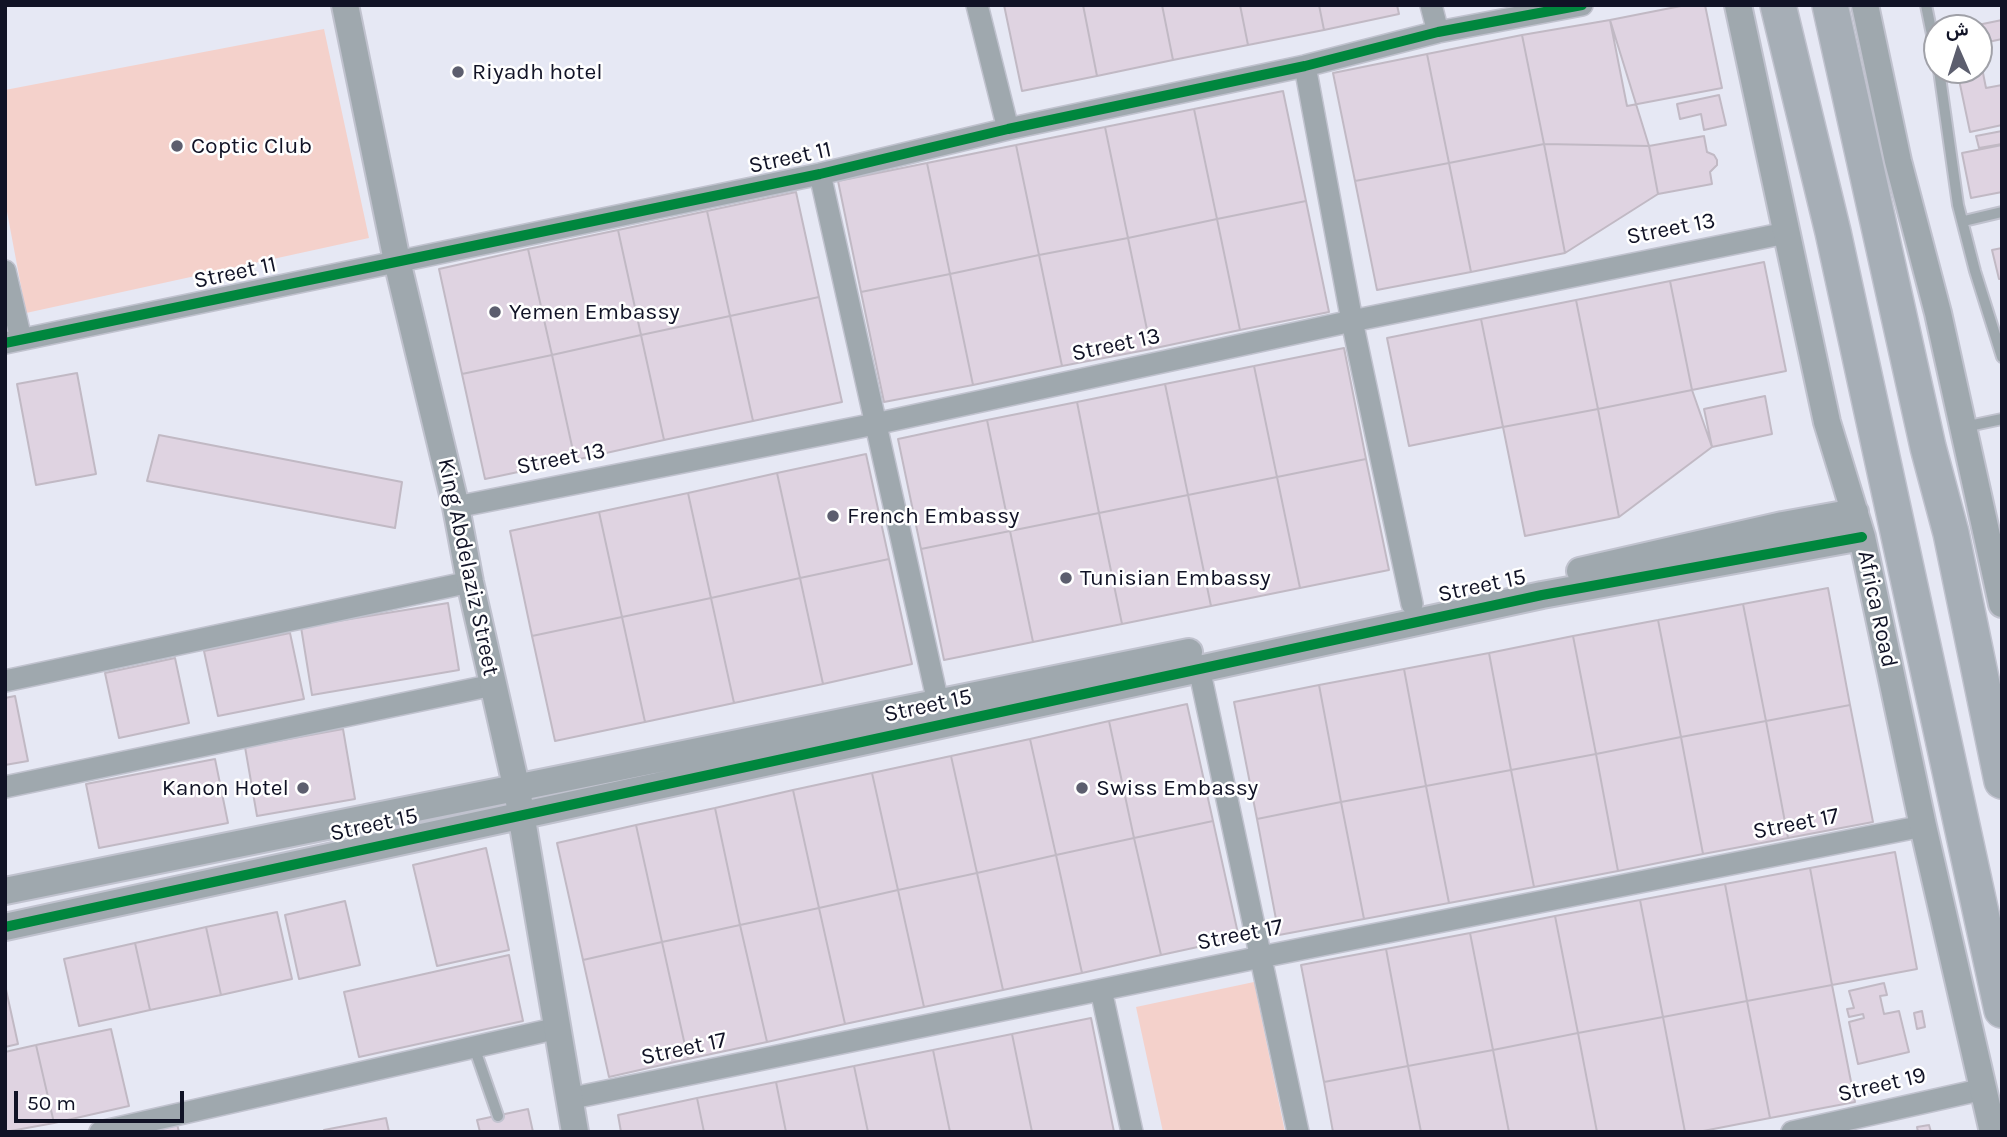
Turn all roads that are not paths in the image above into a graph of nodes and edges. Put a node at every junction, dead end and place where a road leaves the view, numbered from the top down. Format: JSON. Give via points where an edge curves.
{"nodes":[{"id":1,"x":345,"y":5,"type":"edge"},
{"id":2,"x":977,"y":5,"type":"edge"},
{"id":3,"x":1432,"y":5,"type":"edge"},
{"id":4,"x":1582,"y":5,"type":"edge"},
{"id":5,"x":1738,"y":5,"type":"edge"},
{"id":6,"x":1778,"y":5,"type":"edge"},
{"id":7,"x":1830,"y":5,"type":"edge"},
{"id":8,"x":1865,"y":5,"type":"edge"},
{"id":9,"x":1438,"y":32,"type":"junction"},
{"id":10,"x":1305,"y":66,"type":"junction"},
{"id":11,"x":1941,"y":84,"type":"edge"},
{"id":12,"x":1008,"y":129,"type":"junction"},
{"id":13,"x":820,"y":174,"type":"junction"},
{"id":14,"x":2002,"y":212,"type":"edge"},
{"id":15,"x":1964,"y":221,"type":"junction"},
{"id":16,"x":1786,"y":233,"type":"junction"},
{"id":17,"x":397,"y":261,"type":"junction"},
{"id":18,"x":5,"y":271,"type":"edge"},
{"id":19,"x":1352,"y":321,"type":"junction"},
{"id":20,"x":13,"y":341,"type":"edge"},
{"id":21,"x":2002,"y":357,"type":"edge"},
{"id":22,"x":2002,"y":419,"type":"edge"},
{"id":23,"x":875,"y":424,"type":"junction"},
{"id":24,"x":1962,"y":428,"type":"junction"},
{"id":25,"x":1928,"y":447,"type":"junction"},
{"id":26,"x":1881,"y":457,"type":"junction"},
{"id":27,"x":456,"y":507,"type":"junction"},
{"id":28,"x":1858,"y":524,"type":"junction"},
{"id":29,"x":1951,"y":533,"type":"junction"},
{"id":30,"x":1902,"y":548,"type":"junction"},
{"id":31,"x":470,"y":582,"type":"junction"},
{"id":32,"x":2001,"y":592,"type":"edge"},
{"id":33,"x":1412,"y":604,"type":"junction"},
{"id":34,"x":1199,"y":668,"type":"junction"},
{"id":35,"x":5,"y":681,"type":"edge"},
{"id":36,"x":493,"y":685,"type":"junction"},
{"id":37,"x":941,"y":715,"type":"junction"},
{"id":38,"x":2002,"y":781,"type":"edge"},
{"id":39,"x":5,"y":787,"type":"edge"},
{"id":40,"x":517,"y":790,"type":"junction"},
{"id":41,"x":521,"y":816,"type":"junction"},
{"id":42,"x":1923,"y":826,"type":"junction"},
{"id":43,"x":5,"y":891,"type":"edge"},
{"id":44,"x":5,"y":927,"type":"edge"},
{"id":45,"x":1261,"y":957,"type":"junction"},
{"id":46,"x":1101,"y":990,"type":"junction"},
{"id":47,"x":2002,"y":1010,"type":"edge"},
{"id":48,"x":558,"y":1028,"type":"junction"},
{"id":49,"x":474,"y":1047,"type":"junction"},
{"id":50,"x":1984,"y":1089,"type":"junction"},
{"id":51,"x":568,"y":1099,"type":"junction"},
{"id":52,"x":498,"y":1116,"type":"dead end"},
{"id":53,"x":100,"y":1132,"type":"edge"},
{"id":54,"x":575,"y":1132,"type":"edge"},
{"id":55,"x":1132,"y":1132,"type":"edge"},
{"id":56,"x":1298,"y":1132,"type":"edge"},
{"id":57,"x":1792,"y":1132,"type":"edge"},
{"id":58,"x":1993,"y":1132,"type":"edge"}],
"edges":[{"from":1,"to":17,"type":"street","name":"King Abdelaziz Street"},
{"from":2,"to":12,"type":"street"},
{"from":3,"to":9,"type":"street"},
{"from":4,"to":9,"type":"street","name":"Street 11"},
{"from":5,"to":16,"type":"street","name":"Africa Road"},
{"from":6,"to":26,"type":"highway","name":"Africa Road"},
{"from":7,"to":25,"type":"highway"},
{"from":8,"to":24,"type":"street"},
{"from":9,"to":10,"type":"street","name":"Street 11"},
{"from":10,"to":12,"type":"street","name":"Street 11"},
{"from":10,"to":19,"type":"street"},
{"from":11,"to":15,"type":"lane","via":[[1951,166]]},
{"from":12,"to":13,"type":"street","name":"Street 11"},
{"from":13,"to":17,"type":"street","name":"Street 11"},
{"from":13,"to":23,"type":"street"},
{"from":14,"to":15,"type":"lane"},
{"from":15,"to":21,"type":"lane"},
{"from":16,"to":19,"type":"street","name":"Street 13"},
{"from":16,"to":28,"type":"street","name":"Africa Road","via":[[1827,422]]},
{"from":17,"to":20,"type":"street","name":"Street 11"},
{"from":17,"to":27,"type":"street","name":"King Abdelaziz Street"},
{"from":18,"to":20,"type":"street"},
{"from":19,"to":23,"type":"street","name":"Street 13"},
{"from":19,"to":33,"type":"street"},
{"from":22,"to":24,"type":"lane"},
{"from":23,"to":27,"type":"street","name":"Street 13"},
{"from":23,"to":37,"type":"street"},
{"from":24,"to":32,"type":"street"},
{"from":25,"to":26,"type":"highway","via":[[1919,466],[1909,471],[1888,466]]},
{"from":25,"to":29,"type":"highway"},
{"from":26,"to":30,"type":"highway","name":"Africa Road"},
{"from":27,"to":31,"type":"street","name":"King Abdelaziz Street"},
{"from":28,"to":33,"type":"street","name":"Street 15","via":[[1783,525]]},
{"from":28,"to":34,"type":"street","name":"Street 15"},
{"from":28,"to":42,"type":"street","name":"Africa Road"},
{"from":29,"to":30,"type":"highway","via":[[1918,533]]},
{"from":29,"to":38,"type":"highway"},
{"from":30,"to":47,"type":"highway","name":"Africa Road"},
{"from":31,"to":35,"type":"street"},
{"from":31,"to":36,"type":"street","name":"King Abdelaziz Street"},
{"from":33,"to":37,"type":"street","name":"Street 15"},
{"from":34,"to":37,"type":"street","name":"Street 15"},
{"from":34,"to":45,"type":"street"},
{"from":36,"to":39,"type":"street"},
{"from":36,"to":40,"type":"street","name":"King Abdelaziz Street"},
{"from":37,"to":40,"type":"street","name":"Street 15"},
{"from":37,"to":41,"type":"street","name":"Street 15"},
{"from":40,"to":41,"type":"street","name":"King Abdelaziz Street"},
{"from":40,"to":43,"type":"street","name":"Street 15"},
{"from":41,"to":44,"type":"street","name":"Street 15"},
{"from":41,"to":48,"type":"street","name":"King Abdelaziz Street"},
{"from":42,"to":45,"type":"street","name":"Street 17"},
{"from":42,"to":50,"type":"street","name":"Africa Road"},
{"from":45,"to":46,"type":"street","name":"Street 17"},
{"from":45,"to":56,"type":"street"},
{"from":46,"to":51,"type":"street","name":"Street 17"},
{"from":46,"to":55,"type":"street"},
{"from":48,"to":49,"type":"street"},
{"from":48,"to":51,"type":"street","name":"King Abdelaziz Street"},
{"from":49,"to":52,"type":"lane"},
{"from":49,"to":53,"type":"street"},
{"from":50,"to":57,"type":"street","name":"Street 19"},
{"from":50,"to":58,"type":"street","name":"Africa Road"},
{"from":51,"to":54,"type":"street","name":"King Abdelaziz Street"}]}
